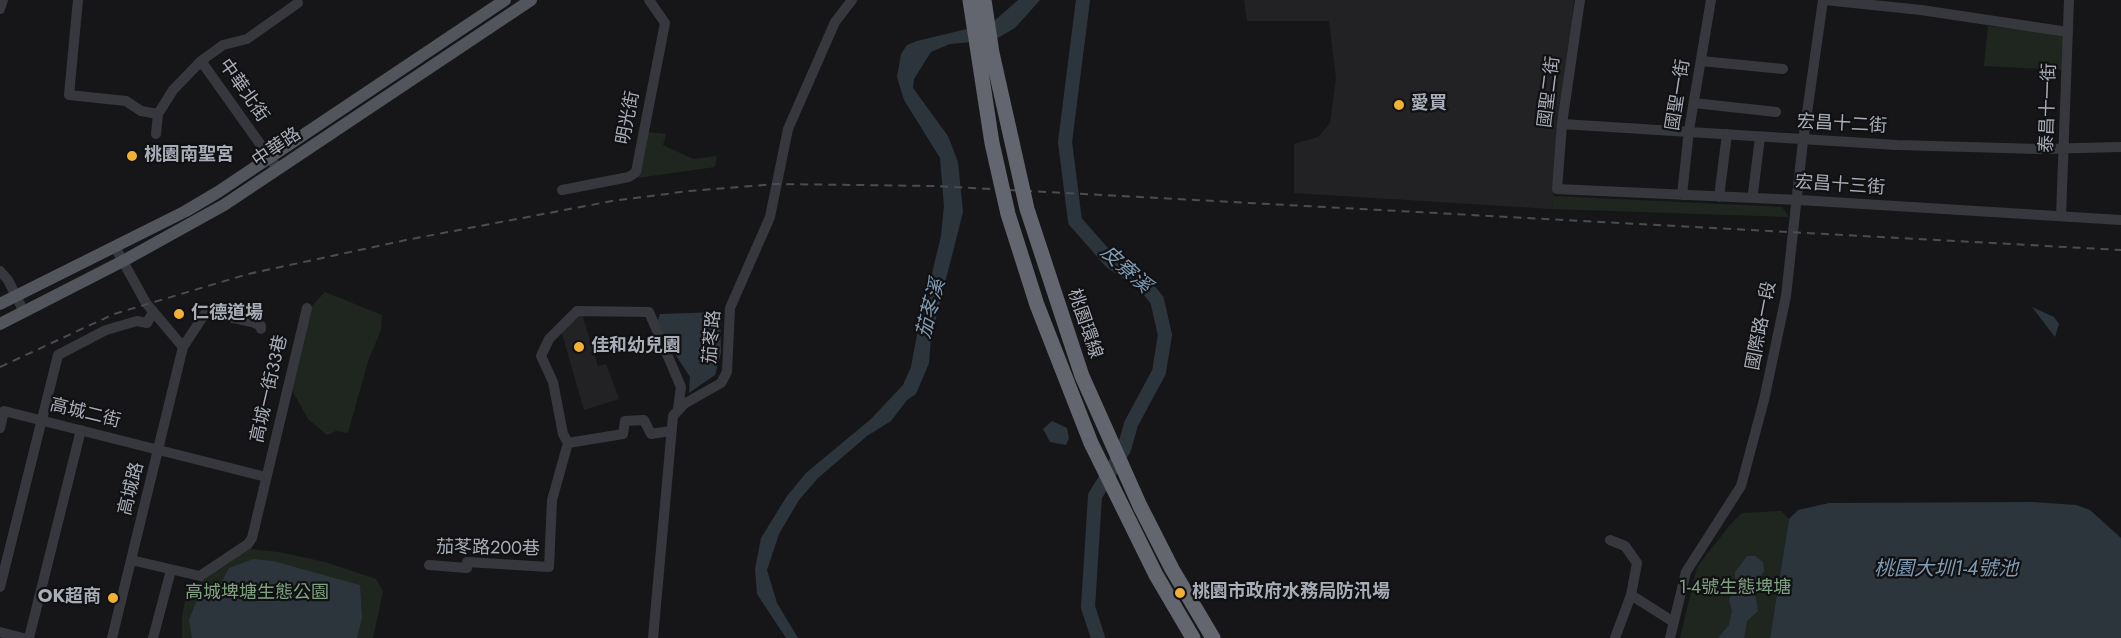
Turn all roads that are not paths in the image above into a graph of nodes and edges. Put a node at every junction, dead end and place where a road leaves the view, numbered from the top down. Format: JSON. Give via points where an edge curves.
{"nodes":[{"id":1,"x":3,"y":0,"type":"edge"},
{"id":2,"x":78,"y":0,"type":"edge"},
{"id":3,"x":505,"y":0,"type":"edge"},
{"id":4,"x":531,"y":0,"type":"edge"},
{"id":5,"x":649,"y":0,"type":"edge"},
{"id":6,"x":852,"y":0,"type":"edge"},
{"id":7,"x":970,"y":0,"type":"edge"},
{"id":8,"x":984,"y":0,"type":"edge"},
{"id":9,"x":1580,"y":0,"type":"edge"},
{"id":10,"x":1711,"y":0,"type":"edge"},
{"id":11,"x":1824,"y":0,"type":"edge"},
{"id":12,"x":2069,"y":0,"type":"edge"},
{"id":13,"x":298,"y":3,"type":"dead end"},
{"id":14,"x":0,"y":9,"type":"edge"},
{"id":15,"x":2068,"y":32,"type":"junction"},
{"id":16,"x":1701,"y":60,"type":"junction"},
{"id":17,"x":201,"y":61,"type":"junction"},
{"id":18,"x":1783,"y":69,"type":"dead end"},
{"id":19,"x":1694,"y":103,"type":"junction"},
{"id":20,"x":1776,"y":112,"type":"dead end"},
{"id":21,"x":158,"y":114,"type":"junction"},
{"id":22,"x":1562,"y":124,"type":"junction"},
{"id":23,"x":1689,"y":130,"type":"junction"},
{"id":24,"x":156,"y":134,"type":"dead end"},
{"id":25,"x":1727,"y":134,"type":"junction"},
{"id":26,"x":1760,"y":137,"type":"junction"},
{"id":27,"x":1803,"y":141,"type":"junction"},
{"id":28,"x":2121,"y":147,"type":"edge"},
{"id":29,"x":2064,"y":148,"type":"junction"},
{"id":30,"x":269,"y":157,"type":"junction"},
{"id":31,"x":278,"y":170,"type":"junction"},
{"id":32,"x":1557,"y":189,"type":"joint"},
{"id":33,"x":562,"y":190,"type":"dead end"},
{"id":34,"x":1753,"y":193,"type":"dead end"},
{"id":35,"x":1682,"y":195,"type":"junction"},
{"id":36,"x":1719,"y":196,"type":"junction"},
{"id":37,"x":1799,"y":200,"type":"junction"},
{"id":38,"x":2061,"y":216,"type":"junction"},
{"id":39,"x":2121,"y":220,"type":"edge"},
{"id":40,"x":115,"y":247,"type":"junction"},
{"id":41,"x":123,"y":261,"type":"junction"},
{"id":42,"x":0,"y":271,"type":"edge"},
{"id":43,"x":16,"y":297,"type":"junction"},
{"id":44,"x":0,"y":304,"type":"edge"},
{"id":45,"x":307,"y":308,"type":"dead end"},
{"id":46,"x":24,"y":312,"type":"junction"},
{"id":47,"x":153,"y":312,"type":"junction"},
{"id":48,"x":0,"y":324,"type":"edge"},
{"id":49,"x":261,"y":329,"type":"dead end"},
{"id":50,"x":183,"y":347,"type":"junction"},
{"id":51,"x":678,"y":409,"type":"junction"},
{"id":52,"x":43,"y":421,"type":"junction"},
{"id":53,"x":0,"y":428,"type":"edge"},
{"id":54,"x":81,"y":430,"type":"junction"},
{"id":55,"x":670,"y":431,"type":"junction"},
{"id":56,"x":568,"y":443,"type":"junction"},
{"id":57,"x":158,"y":450,"type":"junction"},
{"id":58,"x":266,"y":477,"type":"junction"},
{"id":59,"x":1610,"y":540,"type":"dead end"},
{"id":60,"x":131,"y":560,"type":"junction"},
{"id":61,"x":429,"y":565,"type":"dead end"},
{"id":62,"x":171,"y":570,"type":"junction"},
{"id":63,"x":0,"y":587,"type":"edge"},
{"id":64,"x":1631,"y":595,"type":"junction"},
{"id":65,"x":1672,"y":621,"type":"junction"},
{"id":66,"x":0,"y":632,"type":"edge"},
{"id":67,"x":23,"y":638,"type":"edge"},
{"id":68,"x":29,"y":638,"type":"edge"},
{"id":69,"x":112,"y":638,"type":"edge"},
{"id":70,"x":153,"y":638,"type":"edge"},
{"id":71,"x":652,"y":638,"type":"edge"},
{"id":72,"x":1193,"y":638,"type":"edge"},
{"id":73,"x":1214,"y":638,"type":"edge"},
{"id":74,"x":1615,"y":638,"type":"edge"},
{"id":75,"x":1670,"y":638,"type":"edge"}],
"edges":[{"from":1,"to":14,"type":"street"},
{"from":2,"to":21,"type":"street","via":[[69,95],[126,101],[141,111]]},
{"from":3,"to":30,"type":"main road","name":"中華路"},
{"from":4,"to":31,"type":"main road","name":"中華路"},
{"from":5,"to":33,"type":"street","name":"明光街","via":[[665,23],[636,172]]},
{"from":6,"to":51,"type":"street","name":"茄苳路","via":[[835,22],[788,129],[770,217],[730,308],[728,372],[721,383]]},
{"from":7,"to":72,"type":"highway","name":"桃園環線","bridge":true,"via":[[992,143],[1008,214],[1037,305],[1091,443],[1156,575]]},
{"from":8,"to":73,"type":"highway","name":"桃園環線","bridge":true,"via":[[1027,210],[1075,357],[1140,506]]},
{"from":9,"to":22,"type":"street","name":"國聖二街"},
{"from":10,"to":16,"type":"street","name":"國聖一街"},
{"from":11,"to":15,"type":"street"},
{"from":11,"to":27,"type":"street","name":"國際路一段"},
{"from":12,"to":15,"type":"street","name":"泰昌十一街"},
{"from":13,"to":17,"type":"street","via":[[247,39],[223,45]]},
{"from":15,"to":29,"type":"street","name":"泰昌十一街"},
{"from":16,"to":18,"type":"street"},
{"from":16,"to":19,"type":"street","name":"國聖一街"},
{"from":17,"to":21,"type":"street","via":[[172,90]]},
{"from":17,"to":30,"type":"street","name":"中華北街"},
{"from":19,"to":20,"type":"street"},
{"from":19,"to":23,"type":"street","name":"國聖一街"},
{"from":21,"to":24,"type":"street"},
{"from":22,"to":23,"type":"street","name":"宏昌十二街"},
{"from":22,"to":32,"type":"street","name":"國聖二街"},
{"from":23,"to":25,"type":"street","name":"宏昌十二街"},
{"from":23,"to":35,"type":"street","name":"國聖一街"},
{"from":25,"to":26,"type":"street","name":"宏昌十二街"},
{"from":25,"to":36,"type":"street"},
{"from":26,"to":27,"type":"street","name":"宏昌十二街"},
{"from":26,"to":34,"type":"street"},
{"from":27,"to":29,"type":"street","name":"宏昌十二街"},
{"from":27,"to":37,"type":"street","name":"國際路一段"},
{"from":28,"to":29,"type":"street","name":"宏昌十二街"},
{"from":29,"to":38,"type":"street","name":"泰昌十一街"},
{"from":30,"to":31,"type":"street","name":"中華北街"},
{"from":30,"to":40,"type":"main road","name":"中華路","via":[[186,211]]},
{"from":31,"to":41,"type":"main road","name":"中華路"},
{"from":32,"to":35,"type":"street","name":"宏昌十三街"},
{"from":35,"to":36,"type":"street","name":"宏昌十三街"},
{"from":36,"to":37,"type":"street","name":"宏昌十三街"},
{"from":37,"to":38,"type":"street","name":"宏昌十三街"},
{"from":37,"to":65,"type":"street","name":"國際路一段","via":[[1779,334],[1750,459],[1731,505],[1689,566]]},
{"from":38,"to":39,"type":"street","name":"宏昌十三街"},
{"from":40,"to":41,"type":"street"},
{"from":40,"to":43,"type":"main road","name":"中華路"},
{"from":41,"to":46,"type":"main road","name":"中華路"},
{"from":41,"to":47,"type":"street"},
{"from":42,"to":43,"type":"street"},
{"from":43,"to":44,"type":"main road","name":"中華路"},
{"from":43,"to":46,"type":"street"},
{"from":45,"to":58,"type":"street","name":"高城一街33巷"},
{"from":46,"to":48,"type":"main road","name":"中華路"},
{"from":47,"to":50,"type":"street"},
{"from":47,"to":52,"type":"street","via":[[147,323],[137,321],[106,330],[58,355]]},
{"from":49,"to":50,"type":"street","name":"高城路","via":[[252,322],[206,312]]},
{"from":50,"to":57,"type":"street","name":"高城路"},
{"from":51,"to":55,"type":"street"},
{"from":51,"to":56,"type":"street","via":[[681,387],[649,312],[577,311],[549,339],[541,356],[553,382]]},
{"from":52,"to":53,"type":"street","name":"高城二街","via":[[4,411]]},
{"from":52,"to":54,"type":"street","name":"高城二街"},
{"from":52,"to":63,"type":"street"},
{"from":54,"to":57,"type":"street","name":"高城二街"},
{"from":54,"to":68,"type":"street"},
{"from":55,"to":56,"type":"street","via":[[651,435],[644,420],[625,421],[623,434]]},
{"from":55,"to":71,"type":"street"},
{"from":56,"to":61,"type":"street","name":"茄苳路200巷","via":[[552,500],[549,567],[467,562],[467,568]]},
{"from":57,"to":58,"type":"street","name":"高城二街"},
{"from":57,"to":60,"type":"street","name":"高城路"},
{"from":58,"to":62,"type":"street","name":"高城一街33巷","via":[[248,544],[200,576]]},
{"from":59,"to":64,"type":"street","via":[[1625,546],[1637,563]]},
{"from":60,"to":62,"type":"street"},
{"from":60,"to":69,"type":"street","name":"高城路"},
{"from":62,"to":70,"type":"street"},
{"from":64,"to":65,"type":"street"},
{"from":64,"to":74,"type":"street"},
{"from":65,"to":75,"type":"street","name":"國際路一段"},
{"from":66,"to":67,"type":"street"}]}
